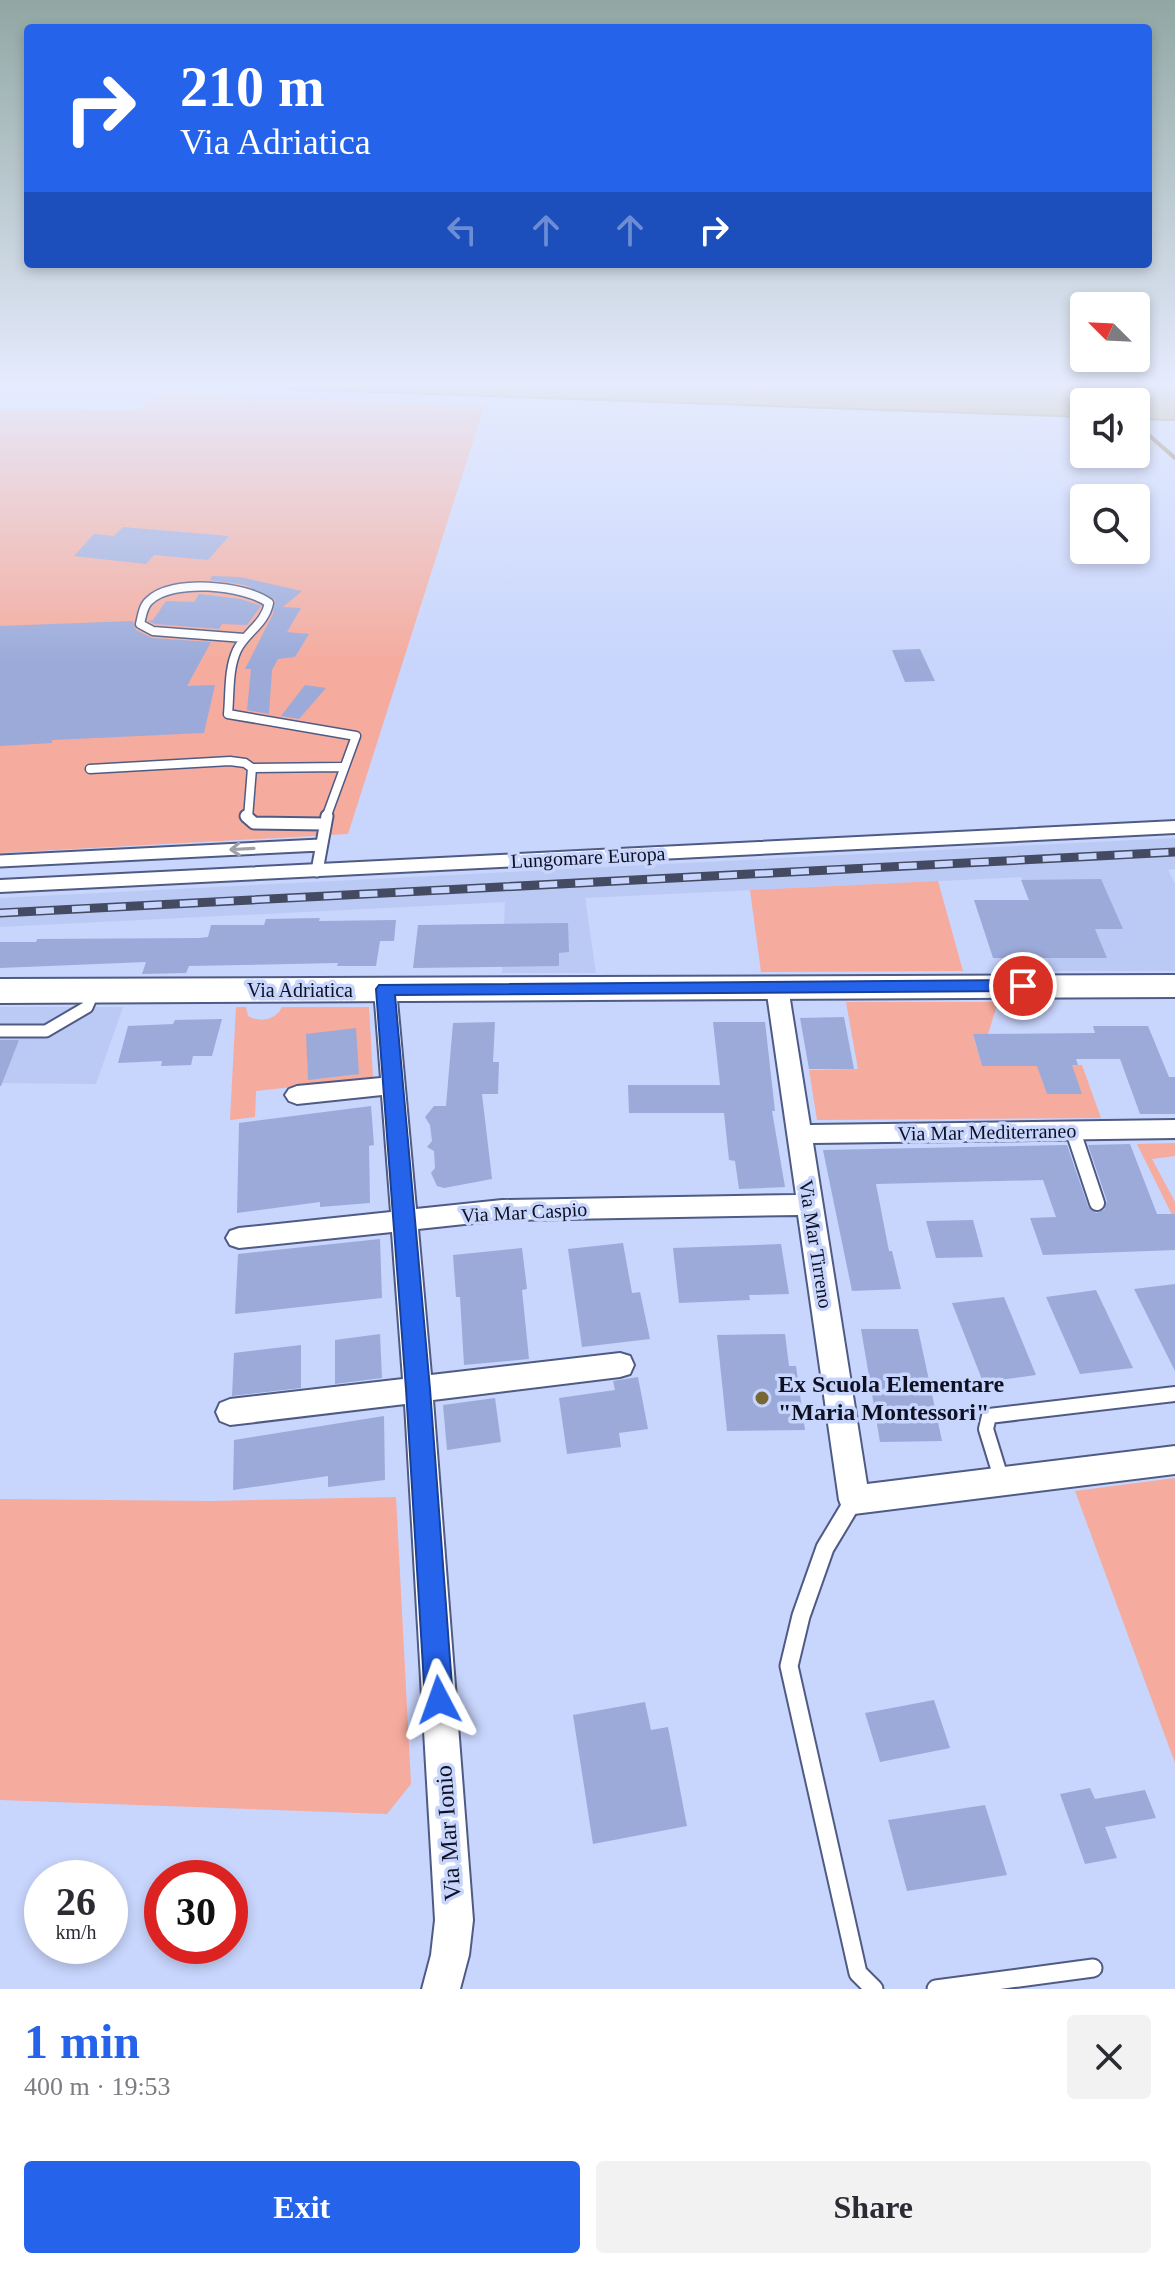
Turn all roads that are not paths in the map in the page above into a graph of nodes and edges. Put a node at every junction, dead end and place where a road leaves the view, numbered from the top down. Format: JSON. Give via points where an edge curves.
{"nodes":[{"id":1,"x":244,"y":638,"type":"junction"},
{"id":2,"x":341,"y":767,"type":"junction"},
{"id":3,"x":252,"y":768,"type":"junction"},
{"id":4,"x":90,"y":769,"type":"dead end"},
{"id":5,"x":324,"y":824,"type":"junction"},
{"id":6,"x":1175,"y":827,"type":"edge"},
{"id":7,"x":320,"y":845,"type":"junction"},
{"id":8,"x":0,"y":861,"type":"edge"},
{"id":9,"x":317,"y":871,"type":"junction"},
{"id":10,"x":0,"y":886,"type":"edge"},
{"id":11,"x":777,"y":987,"type":"junction"},
{"id":12,"x":1174,"y":988,"type":"edge"},
{"id":13,"x":385,"y":989,"type":"junction"},
{"id":14,"x":0,"y":991,"type":"edge"},
{"id":15,"x":94,"y":991,"type":"junction"},
{"id":16,"x":0,"y":1031,"type":"edge"},
{"id":17,"x":393,"y":1085,"type":"junction"},
{"id":18,"x":297,"y":1095,"type":"dead end"},
{"id":19,"x":1175,"y":1129,"type":"edge"},
{"id":20,"x":1073,"y":1131,"type":"junction"},
{"id":21,"x":799,"y":1134,"type":"junction"},
{"id":22,"x":1097,"y":1203,"type":"dead end"},
{"id":23,"x":810,"y":1205,"type":"junction"},
{"id":24,"x":404,"y":1220,"type":"junction"},
{"id":25,"x":239,"y":1238,"type":"dead end"},
{"id":26,"x":620,"y":1365,"type":"dead end"},
{"id":27,"x":418,"y":1389,"type":"junction"},
{"id":28,"x":1175,"y":1394,"type":"edge"},
{"id":29,"x":230,"y":1412,"type":"dead end"},
{"id":30,"x":1175,"y":1460,"type":"edge"},
{"id":31,"x":1002,"y":1481,"type":"junction"},
{"id":32,"x":854,"y":1500,"type":"junction"},
{"id":33,"x":1093,"y":1968,"type":"dead end"},
{"id":34,"x":441,"y":1989,"type":"edge"},
{"id":35,"x":874,"y":1989,"type":"edge"},
{"id":36,"x":936,"y":1989,"type":"edge"}],
"edges":[{"from":1,"to":1,"type":"lane","via":[[153,631],[140,624],[140,616],[146,603],[164,592],[213,587],[256,593],[269,603],[264,619]]},
{"from":1,"to":2,"type":"lane","via":[[235,655],[228,714],[356,736]]},
{"from":2,"to":3,"type":"lane"},
{"from":2,"to":5,"type":"lane"},
{"from":3,"to":4,"type":"lane","via":[[230,761]]},
{"from":3,"to":5,"type":"lane","via":[[246,816],[254,823]]},
{"from":5,"to":7,"type":"lane"},
{"from":6,"to":9,"type":"street","name":"Lungomare Europa"},
{"from":7,"to":8,"type":"lane","one_way":true},
{"from":7,"to":9,"type":"lane"},
{"from":9,"to":10,"type":"street","name":"Lungomare Europa"},
{"from":11,"to":12,"type":"main road","name":"Via Adriatica"},
{"from":11,"to":13,"type":"main road","name":"Via Adriatica"},
{"from":11,"to":21,"type":"street","name":"Via Mar Tirreno"},
{"from":13,"to":15,"type":"main road","name":"Via Adriatica"},
{"from":13,"to":17,"type":"street","name":"Via Mar Ionio"},
{"from":14,"to":15,"type":"main road","name":"Via Adriatica"},
{"from":15,"to":16,"type":"lane","via":[[87,1007],[46,1031]]},
{"from":17,"to":18,"type":"street"},
{"from":17,"to":24,"type":"street","name":"Via Mar Ionio"},
{"from":19,"to":20,"type":"street","name":"Via Mar Mediterraneo"},
{"from":20,"to":21,"type":"street","name":"Via Mar Mediterraneo"},
{"from":20,"to":22,"type":"lane"},
{"from":21,"to":23,"type":"street","name":"Via Mar Tirreno"},
{"from":23,"to":24,"type":"street","name":"Via Mar Caspio","via":[[502,1210]]},
{"from":23,"to":32,"type":"street","name":"Via Mar Tirreno"},
{"from":24,"to":25,"type":"street","name":"Via Mar Caspio"},
{"from":24,"to":27,"type":"street","name":"Via Mar Ionio"},
{"from":26,"to":27,"type":"street"},
{"from":27,"to":29,"type":"street"},
{"from":27,"to":34,"type":"street","name":"Via Mar Ionio","via":[[454,1920]]},
{"from":28,"to":31,"type":"lane","via":[[989,1416],[986,1429]]},
{"from":30,"to":31,"type":"street"},
{"from":31,"to":32,"type":"street"},
{"from":32,"to":35,"type":"lane","via":[[825,1548],[789,1666],[858,1973]]},
{"from":33,"to":36,"type":"lane"}]}
